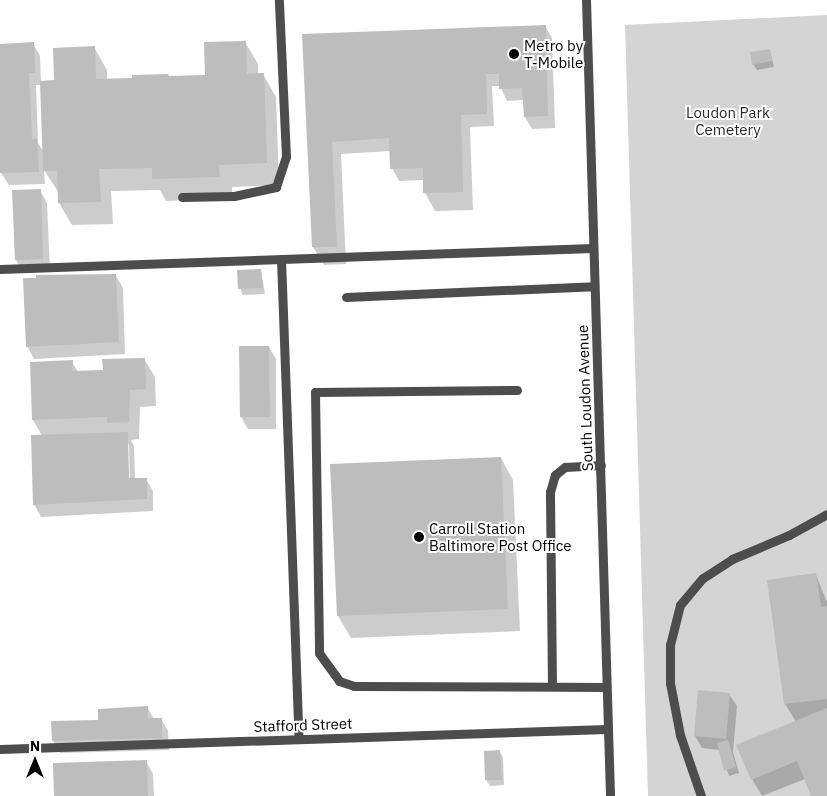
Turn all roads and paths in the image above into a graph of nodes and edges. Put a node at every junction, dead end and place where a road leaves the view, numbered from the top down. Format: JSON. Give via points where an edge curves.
{"nodes":[{"id":1,"x":279,"y":0,"type":"edge"},
{"id":2,"x":586,"y":0,"type":"edge"},
{"id":3,"x":182,"y":197,"type":"dead end"},
{"id":4,"x":593,"y":248,"type":"junction"},
{"id":5,"x":281,"y":259,"type":"junction"},
{"id":6,"x":0,"y":269,"type":"edge"},
{"id":7,"x":594,"y":286,"type":"junction"},
{"id":8,"x":346,"y":297,"type":"dead end"},
{"id":9,"x":517,"y":390,"type":"dead end"},
{"id":10,"x":601,"y":465,"type":"junction"},
{"id":11,"x":827,"y":514,"type":"edge"},
{"id":12,"x":552,"y":686,"type":"junction"},
{"id":13,"x":606,"y":687,"type":"junction"},
{"id":14,"x":607,"y":729,"type":"junction"},
{"id":15,"x":298,"y":739,"type":"junction"},
{"id":16,"x":0,"y":749,"type":"edge"},
{"id":17,"x":610,"y":796,"type":"edge"},
{"id":18,"x":701,"y":796,"type":"edge"}],
"edges":[{"from":1,"to":3,"type":"street","via":[[286,157],[276,187],[234,196]]},
{"from":2,"to":4,"type":"street","name":"South Loudon Avenue"},
{"from":4,"to":5,"type":"street"},
{"from":4,"to":7,"type":"street","name":"South Loudon Avenue"},
{"from":5,"to":6,"type":"street"},
{"from":5,"to":15,"type":"street"},
{"from":7,"to":8,"type":"street"},
{"from":7,"to":10,"type":"street","name":"South Loudon Avenue"},
{"from":9,"to":12,"type":"street","via":[[315,392],[319,653],[339,681],[354,686]]},
{"from":10,"to":12,"type":"street","via":[[565,467],[554,475],[550,492]]},
{"from":10,"to":13,"type":"street","name":"South Loudon Avenue"},
{"from":11,"to":18,"type":"street","via":[[789,535],[732,559],[703,578],[680,605],[670,645],[670,683],[680,735]]},
{"from":12,"to":13,"type":"street"},
{"from":13,"to":14,"type":"street","name":"South Loudon Avenue"},
{"from":14,"to":15,"type":"street","name":"Stafford Street"},
{"from":14,"to":17,"type":"street","name":"South Loudon Avenue"},
{"from":15,"to":16,"type":"street","name":"Stafford Street"}]}
